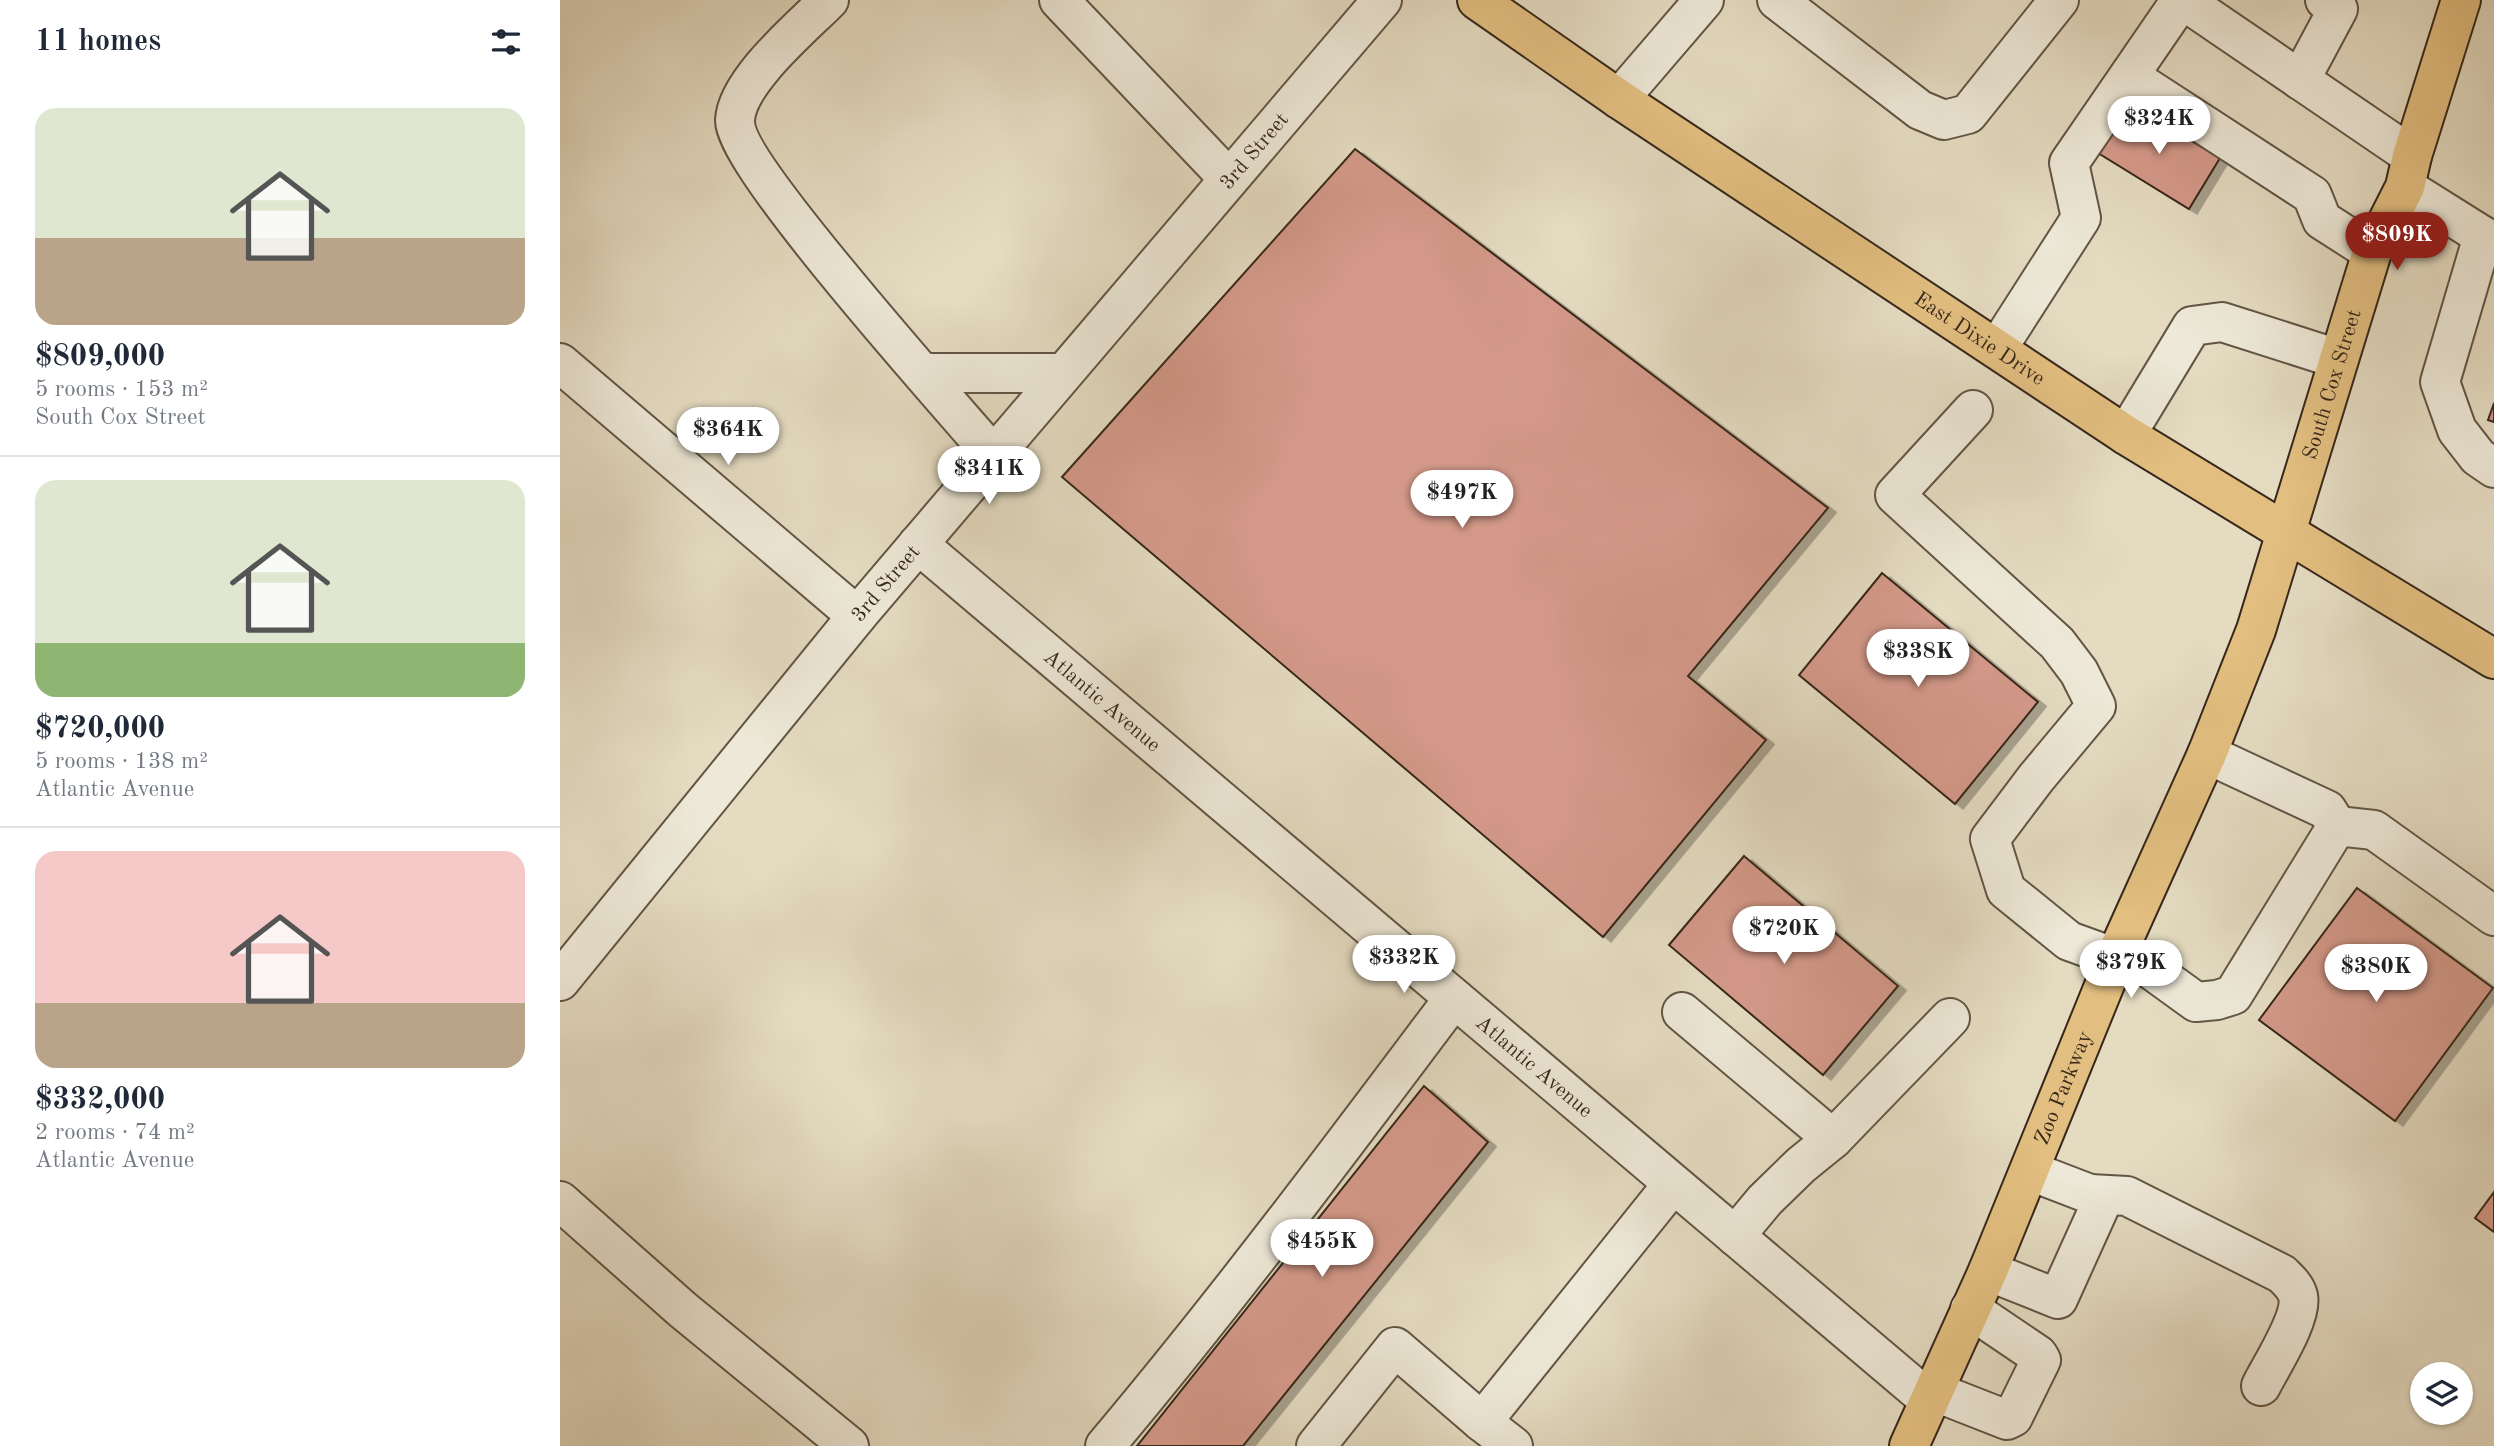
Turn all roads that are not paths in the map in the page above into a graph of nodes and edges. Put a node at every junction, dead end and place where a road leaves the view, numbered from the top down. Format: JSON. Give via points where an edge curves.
{"nodes":[{"id":1,"x":829,"y":0,"type":"edge"},
{"id":2,"x":1059,"y":0,"type":"edge"},
{"id":3,"x":1382,"y":0,"type":"edge"},
{"id":4,"x":1476,"y":0,"type":"edge"},
{"id":5,"x":1704,"y":0,"type":"edge"},
{"id":6,"x":1777,"y":0,"type":"edge"},
{"id":7,"x":2059,"y":0,"type":"edge"},
{"id":8,"x":2325,"y":0,"type":"edge"},
{"id":9,"x":2461,"y":0,"type":"edge"},
{"id":10,"x":2197,"y":4,"type":"edge"},
{"id":11,"x":2129,"y":76,"type":"junction"},
{"id":12,"x":2300,"y":80,"type":"junction"},
{"id":13,"x":1619,"y":99,"type":"junction"},
{"id":14,"x":2408,"y":171,"type":"junction"},
{"id":15,"x":1229,"y":179,"type":"junction"},
{"id":16,"x":2488,"y":240,"type":"edge"},
{"id":17,"x":2372,"y":252,"type":"junction"},
{"id":18,"x":1997,"y":349,"type":"junction"},
{"id":19,"x":2338,"y":359,"type":"junction"},
{"id":20,"x":560,"y":363,"type":"edge"},
{"id":21,"x":923,"y":373,"type":"junction"},
{"id":22,"x":1063,"y":373,"type":"junction"},
{"id":23,"x":1973,"y":410,"type":"dead end"},
{"id":24,"x":2126,"y":435,"type":"junction"},
{"id":25,"x":993,"y":455,"type":"junction"},
{"id":26,"x":2494,"y":468,"type":"edge"},
{"id":27,"x":2286,"y":531,"type":"junction"},
{"id":28,"x":918,"y":544,"type":"junction"},
{"id":29,"x":857,"y":616,"type":"junction"},
{"id":30,"x":2494,"y":659,"type":"edge"},
{"id":31,"x":2207,"y":754,"type":"junction"},
{"id":32,"x":2337,"y":826,"type":"junction"},
{"id":33,"x":2494,"y":916,"type":"edge"},
{"id":34,"x":2118,"y":952,"type":"junction"},
{"id":35,"x":560,"y":981,"type":"edge"},
{"id":36,"x":1454,"y":998,"type":"junction"},
{"id":37,"x":1682,"y":1012,"type":"dead end"},
{"id":38,"x":1950,"y":1018,"type":"dead end"},
{"id":39,"x":1833,"y":1139,"type":"junction"},
{"id":40,"x":2030,"y":1171,"type":"junction"},
{"id":41,"x":1673,"y":1184,"type":"junction"},
{"id":42,"x":2090,"y":1194,"type":"junction"},
{"id":43,"x":560,"y":1201,"type":"edge"},
{"id":44,"x":1735,"y":1236,"type":"junction"},
{"id":45,"x":1988,"y":1271,"type":"junction"},
{"id":46,"x":1970,"y":1309,"type":"junction"},
{"id":47,"x":2261,"y":1386,"type":"dead end"},
{"id":48,"x":1931,"y":1396,"type":"junction"},
{"id":49,"x":1482,"y":1422,"type":"junction"},
{"id":50,"x":1912,"y":1445,"type":"edge"},
{"id":51,"x":849,"y":1446,"type":"edge"},
{"id":52,"x":1105,"y":1446,"type":"edge"},
{"id":53,"x":1317,"y":1446,"type":"edge"},
{"id":54,"x":1513,"y":1446,"type":"edge"}],
"edges":[{"from":1,"to":21,"type":"street","via":[[760,69],[744,92],[735,121],[745,148],[780,200]]},
{"from":2,"to":15,"type":"street"},
{"from":3,"to":15,"type":"street","name":"3rd Street"},
{"from":4,"to":13,"type":"main road","name":"East Dixie Drive"},
{"from":5,"to":13,"type":"street"},
{"from":6,"to":7,"type":"street","via":[[1920,110],[1944,120],[1968,114]]},
{"from":8,"to":12,"type":"street","via":[[2338,9]]},
{"from":9,"to":14,"type":"main road","name":"South Cox Street"},
{"from":10,"to":11,"type":"street"},
{"from":10,"to":12,"type":"street"},
{"from":11,"to":17,"type":"street","via":[[2312,195],[2322,220]]},
{"from":11,"to":18,"type":"street","via":[[2069,163],[2081,218]]},
{"from":12,"to":14,"type":"street"},
{"from":13,"to":18,"type":"main road","name":"East Dixie Drive"},
{"from":14,"to":16,"type":"street"},
{"from":14,"to":17,"type":"main road","name":"South Cox Street"},
{"from":15,"to":22,"type":"street","name":"3rd Street"},
{"from":16,"to":26,"type":"street","via":[[2440,382],[2457,430],[2478,457]]},
{"from":17,"to":19,"type":"main road","name":"South Cox Street"},
{"from":18,"to":24,"type":"main road","name":"East Dixie Drive"},
{"from":19,"to":24,"type":"street","via":[[2222,322],[2192,326]]},
{"from":19,"to":27,"type":"main road","name":"South Cox Street"},
{"from":20,"to":29,"type":"street"},
{"from":21,"to":22,"type":"street"},
{"from":21,"to":25,"type":"street"},
{"from":22,"to":25,"type":"street","name":"3rd Street"},
{"from":23,"to":34,"type":"street","via":[[1895,495],[2057,643],[2096,706],[1990,839],[2006,890],[2069,941]]},
{"from":24,"to":27,"type":"main road","name":"East Dixie Drive"},
{"from":25,"to":28,"type":"street","name":"3rd Street"},
{"from":27,"to":30,"type":"main road","name":"East Dixie Drive"},
{"from":27,"to":31,"type":"main road","name":"Zoo Parkway","via":[[2256,630]]},
{"from":28,"to":29,"type":"street","name":"3rd Street"},
{"from":28,"to":36,"type":"street","name":"Atlantic Avenue"},
{"from":29,"to":35,"type":"street","name":"3rd Street"},
{"from":31,"to":32,"type":"street","via":[[2327,810]]},
{"from":31,"to":34,"type":"main road","name":"Zoo Parkway"},
{"from":32,"to":33,"type":"street","via":[[2374,830]]},
{"from":32,"to":34,"type":"street","via":[[2233,995],[2196,1002]]},
{"from":34,"to":40,"type":"main road","name":"Zoo Parkway"},
{"from":36,"to":41,"type":"street","name":"Atlantic Avenue"},
{"from":36,"to":52,"type":"street","via":[[1304,1199]]},
{"from":37,"to":39,"type":"street"},
{"from":38,"to":39,"type":"street"},
{"from":39,"to":44,"type":"street","via":[[1765,1200]]},
{"from":40,"to":42,"type":"street"},
{"from":40,"to":45,"type":"main road","name":"Zoo Parkway"},
{"from":41,"to":44,"type":"street","name":"Atlantic Avenue"},
{"from":41,"to":49,"type":"street"},
{"from":42,"to":45,"type":"street","via":[[2099,1206],[2058,1299]]},
{"from":42,"to":47,"type":"street","via":[[2127,1196],[2282,1274],[2291,1283],[2298,1296],[2298,1311]]},
{"from":43,"to":51,"type":"street","via":[[683,1310]]},
{"from":44,"to":48,"type":"street","name":"Atlantic Avenue"},
{"from":45,"to":46,"type":"main road","name":"Zoo Parkway"},
{"from":46,"to":48,"type":"main road","name":"Zoo Parkway"},
{"from":46,"to":48,"type":"street","name":"Atlantic Avenue","via":[[2041,1360],[2013,1417],[2007,1420]]},
{"from":48,"to":50,"type":"main road","name":"Zoo Parkway"},
{"from":49,"to":53,"type":"street","via":[[1395,1347]]},
{"from":49,"to":54,"type":"street"}]}
